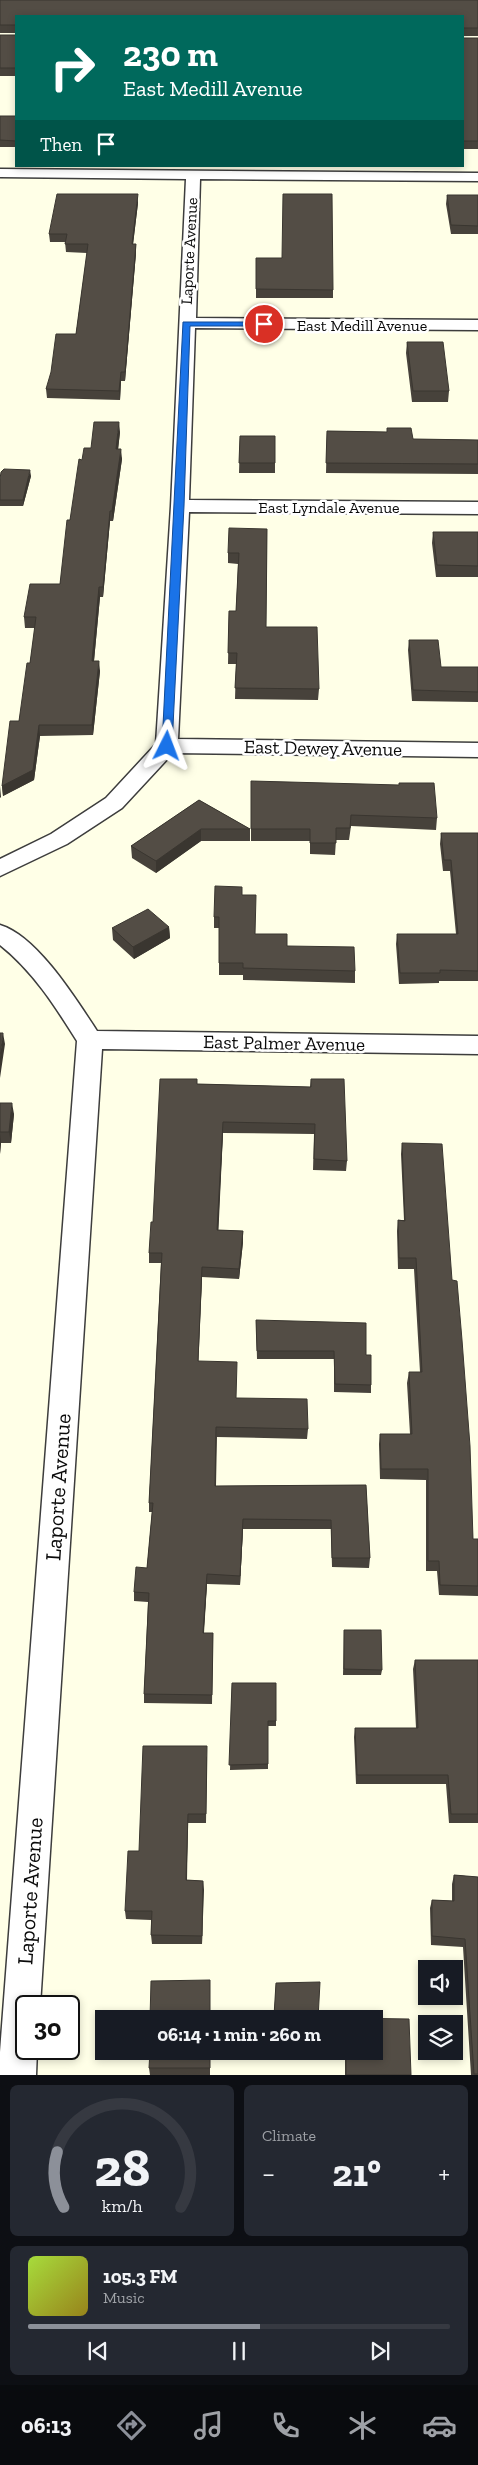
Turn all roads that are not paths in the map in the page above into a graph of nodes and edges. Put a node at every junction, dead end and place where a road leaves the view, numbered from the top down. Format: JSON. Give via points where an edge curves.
{"nodes":[{"id":1,"x":0,"y":173,"type":"edge"},
{"id":2,"x":193,"y":175,"type":"junction"},
{"id":3,"x":478,"y":177,"type":"edge"},
{"id":4,"x":186,"y":323,"type":"junction"},
{"id":5,"x":478,"y":325,"type":"edge"},
{"id":6,"x":180,"y":506,"type":"junction"},
{"id":7,"x":478,"y":508,"type":"edge"},
{"id":8,"x":167,"y":746,"type":"junction"},
{"id":9,"x":478,"y":750,"type":"edge"},
{"id":10,"x":0,"y":868,"type":"edge"},
{"id":11,"x":0,"y":933,"type":"edge"},
{"id":12,"x":90,"y":1040,"type":"junction"},
{"id":13,"x":478,"y":1045,"type":"edge"},
{"id":14,"x":17,"y":2075,"type":"edge"}],
"edges":[{"from":1,"to":2,"type":"street"},
{"from":2,"to":3,"type":"street"},
{"from":2,"to":4,"type":"street","name":"Laporte Avenue"},
{"from":4,"to":5,"type":"street","name":"East Medill Avenue"},
{"from":4,"to":6,"type":"street","name":"Laporte Avenue"},
{"from":6,"to":7,"type":"street","name":"East Lyndale Avenue"},
{"from":6,"to":8,"type":"street","name":"Laporte Avenue"},
{"from":8,"to":9,"type":"street","name":"East Dewey Avenue"},
{"from":8,"to":10,"type":"street","via":[[114,803],[59,839]]},
{"from":11,"to":12,"type":"street","via":[[28,956],[60,995]]},
{"from":12,"to":13,"type":"street","name":"East Palmer Avenue"},
{"from":12,"to":14,"type":"street","name":"Laporte Avenue"}]}
